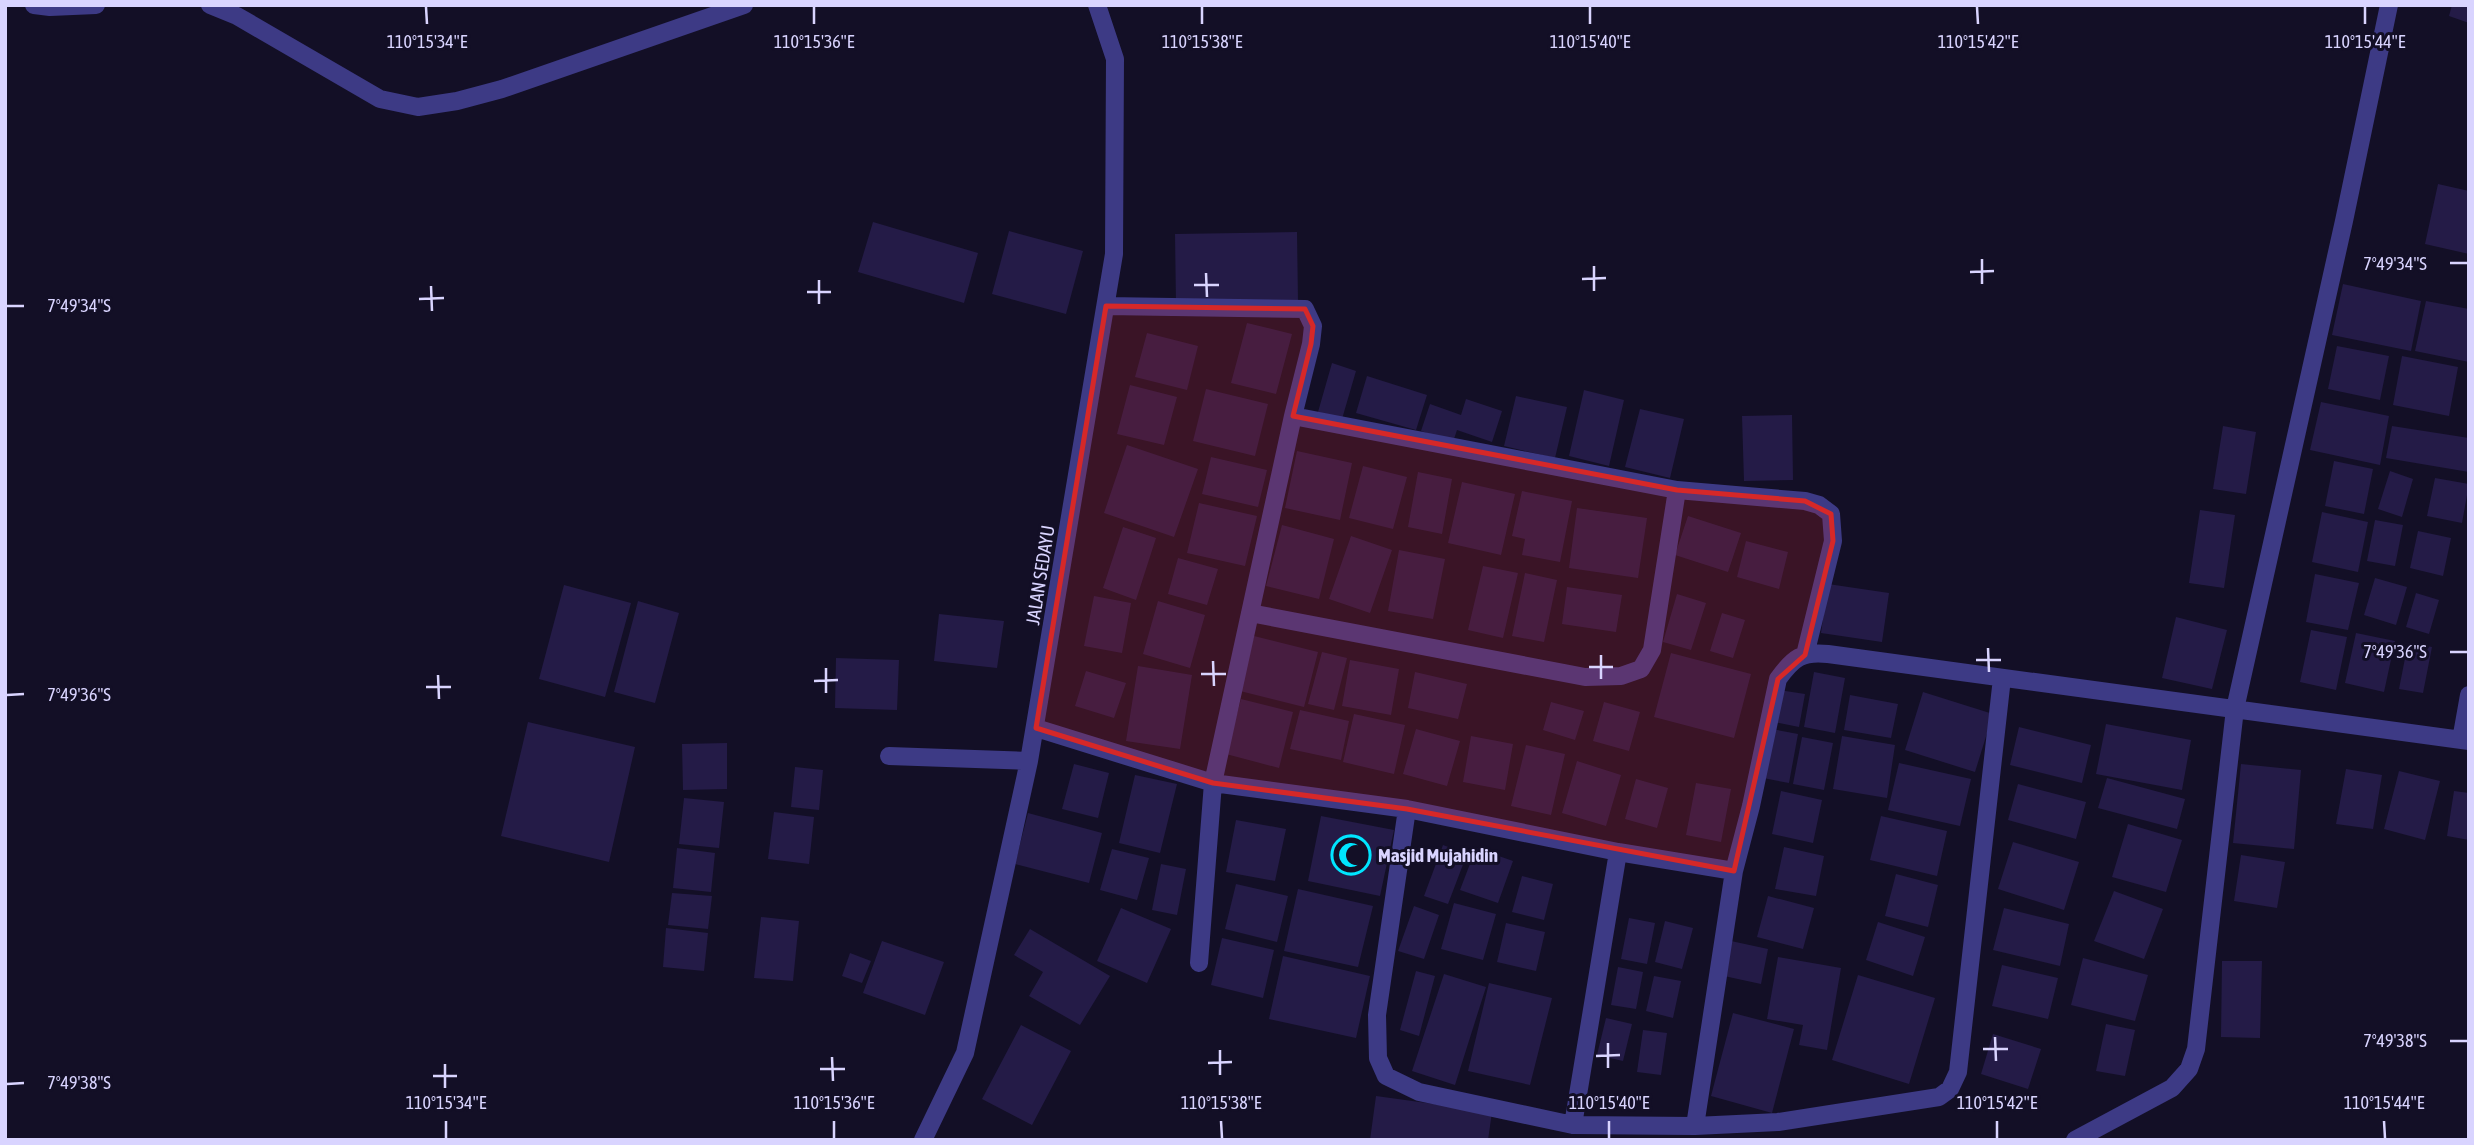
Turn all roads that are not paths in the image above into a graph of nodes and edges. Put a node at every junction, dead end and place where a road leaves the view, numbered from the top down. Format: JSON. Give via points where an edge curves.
{"nodes":[{"id":1,"x":34,"y":5,"type":"edge"},
{"id":2,"x":96,"y":5,"type":"edge"},
{"id":3,"x":211,"y":5,"type":"edge"},
{"id":4,"x":744,"y":5,"type":"edge"},
{"id":5,"x":1097,"y":5,"type":"edge"},
{"id":6,"x":2389,"y":5,"type":"edge"},
{"id":7,"x":1106,"y":306,"type":"junction"},
{"id":8,"x":1293,"y":416,"type":"junction"},
{"id":9,"x":1677,"y":490,"type":"junction"},
{"id":10,"x":1250,"y":613,"type":"junction"},
{"id":11,"x":1805,"y":654,"type":"junction"},
{"id":12,"x":2002,"y":678,"type":"junction"},
{"id":13,"x":2469,"y":695,"type":"edge"},
{"id":14,"x":2235,"y":709,"type":"junction"},
{"id":15,"x":1036,"y":728,"type":"junction"},
{"id":16,"x":2465,"y":741,"type":"edge"},
{"id":17,"x":889,"y":756,"type":"dead end"},
{"id":18,"x":1029,"y":761,"type":"junction"},
{"id":19,"x":1213,"y":783,"type":"junction"},
{"id":20,"x":1407,"y":809,"type":"junction"},
{"id":21,"x":1618,"y":852,"type":"junction"},
{"id":22,"x":1734,"y":871,"type":"junction"},
{"id":23,"x":1199,"y":963,"type":"dead end"},
{"id":24,"x":1573,"y":1125,"type":"junction"},
{"id":25,"x":1695,"y":1126,"type":"junction"},
{"id":26,"x":923,"y":1140,"type":"edge"},
{"id":27,"x":2075,"y":1140,"type":"edge"}],
"edges":[{"from":1,"to":2,"type":"street"},
{"from":3,"to":4,"type":"street","via":[[380,99],[418,107],[502,89]]},
{"from":5,"to":7,"type":"street","name":"JALAN SEDAYU","via":[[1115,59],[1114,254]]},
{"from":6,"to":14,"type":"street"},
{"from":7,"to":8,"type":"street","via":[[1305,309],[1313,326],[1311,344]]},
{"from":7,"to":15,"type":"street","name":"JALAN SEDAYU"},
{"from":8,"to":9,"type":"street"},
{"from":8,"to":10,"type":"street"},
{"from":9,"to":10,"type":"street","via":[[1652,650],[1642,669],[1621,676],[1585,677]]},
{"from":9,"to":11,"type":"street","via":[[1805,500],[1831,514],[1833,541]]},
{"from":10,"to":19,"type":"street"},
{"from":11,"to":12,"type":"street"},
{"from":11,"to":22,"type":"street","via":[[1789,664],[1778,679]]},
{"from":12,"to":14,"type":"street"},
{"from":12,"to":25,"type":"street","via":[[1958,1072],[1950,1089],[1938,1097],[1778,1122]]},
{"from":13,"to":16,"type":"street"},
{"from":14,"to":16,"type":"street"},
{"from":14,"to":27,"type":"street","via":[[2196,1049],[2189,1069],[2172,1088]]},
{"from":15,"to":18,"type":"street","name":"JALAN SEDAYU"},
{"from":15,"to":19,"type":"street"},
{"from":17,"to":18,"type":"street"},
{"from":18,"to":26,"type":"street","name":"JALAN SEDAYU","via":[[965,1053]]},
{"from":19,"to":20,"type":"street"},
{"from":19,"to":23,"type":"street"},
{"from":20,"to":21,"type":"street"},
{"from":20,"to":24,"type":"street","via":[[1377,1015],[1377,1058],[1386,1076],[1419,1092]]},
{"from":21,"to":22,"type":"street"},
{"from":21,"to":24,"type":"street"},
{"from":22,"to":25,"type":"street"},
{"from":24,"to":25,"type":"street"}]}
